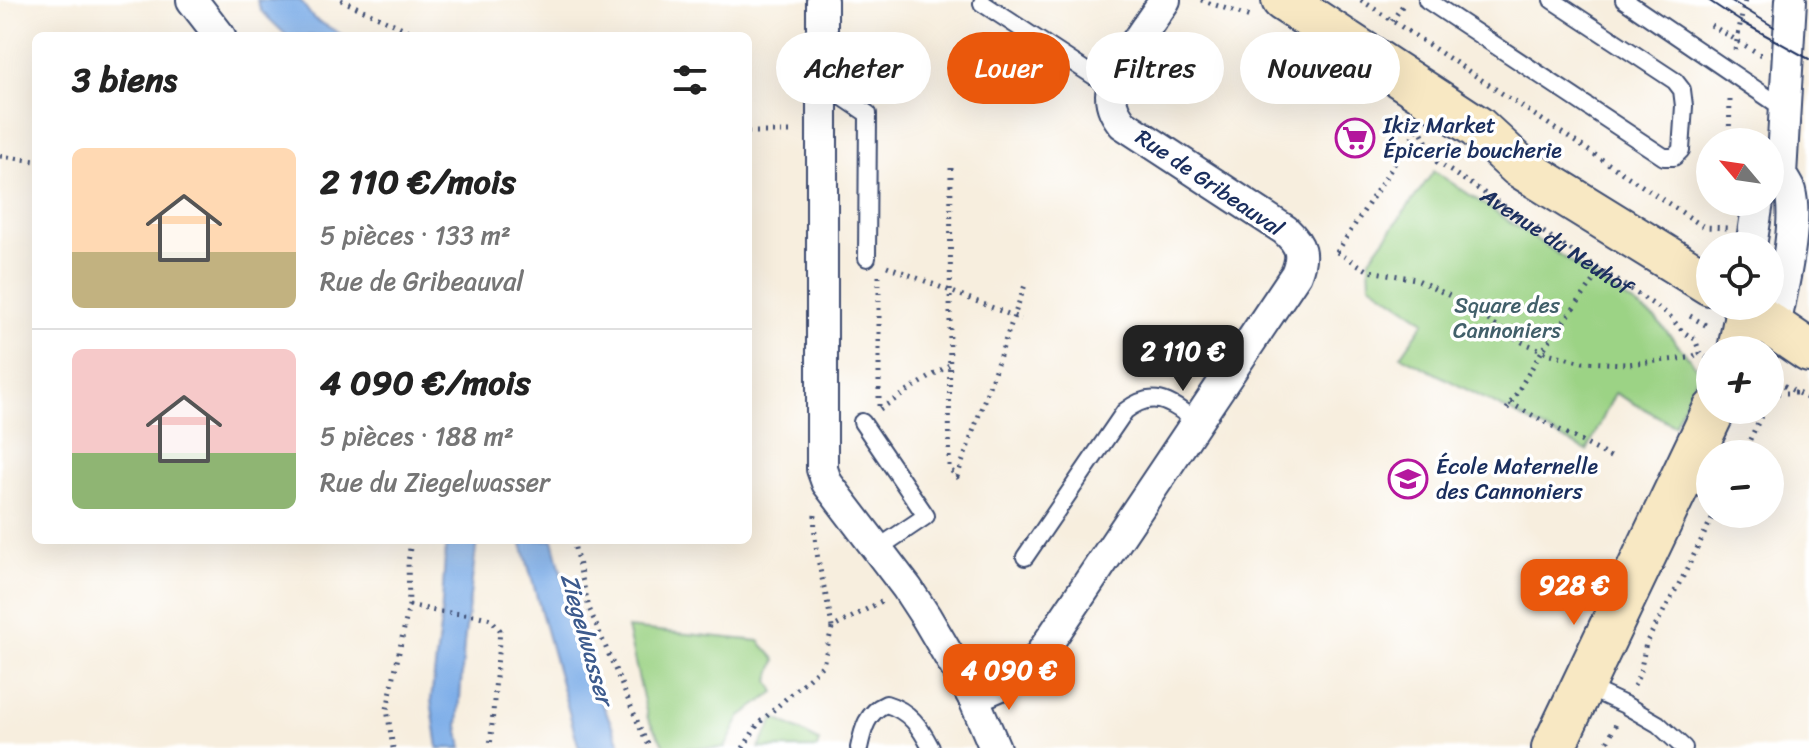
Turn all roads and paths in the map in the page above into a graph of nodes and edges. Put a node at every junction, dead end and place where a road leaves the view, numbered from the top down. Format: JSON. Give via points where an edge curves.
{"nodes":[{"id":1,"x":192,"y":0,"type":"edge"},
{"id":2,"x":341,"y":0,"type":"edge"},
{"id":3,"x":822,"y":0,"type":"edge"},
{"id":4,"x":1165,"y":0,"type":"edge"},
{"id":5,"x":1201,"y":0,"type":"edge"},
{"id":6,"x":1361,"y":0,"type":"edge"},
{"id":7,"x":1406,"y":0,"type":"edge"},
{"id":8,"x":1427,"y":0,"type":"edge"},
{"id":9,"x":1552,"y":0,"type":"edge"},
{"id":10,"x":1624,"y":0,"type":"edge"},
{"id":11,"x":1791,"y":0,"type":"edge"},
{"id":12,"x":982,"y":3,"type":"dead end"},
{"id":13,"x":1274,"y":12,"type":"edge"},
{"id":14,"x":1392,"y":21,"type":"junction"},
{"id":15,"x":217,"y":32,"type":"edge"},
{"id":16,"x":411,"y":32,"type":"edge"},
{"id":17,"x":822,"y":32,"type":"edge"},
{"id":18,"x":1144,"y":32,"type":"edge"},
{"id":19,"x":1086,"y":71,"type":"edge"},
{"id":20,"x":822,"y":104,"type":"edge"},
{"id":21,"x":853,"y":104,"type":"edge"},
{"id":22,"x":1112,"y":104,"type":"edge"},
{"id":23,"x":1786,"y":110,"type":"junction"},
{"id":24,"x":1783,"y":128,"type":"edge"},
{"id":25,"x":822,"y":131,"type":"junction"},
{"id":26,"x":752,"y":132,"type":"edge"},
{"id":27,"x":0,"y":156,"type":"edge"},
{"id":28,"x":32,"y":160,"type":"edge"},
{"id":29,"x":951,"y":168,"type":"dead end"},
{"id":30,"x":1784,"y":186,"type":"edge"},
{"id":31,"x":1726,"y":228,"type":"dead end"},
{"id":32,"x":1300,"y":251,"type":"junction"},
{"id":33,"x":1337,"y":252,"type":"junction"},
{"id":34,"x":867,"y":258,"type":"dead end"},
{"id":35,"x":1602,"y":270,"type":"junction"},
{"id":36,"x":1696,"y":275,"type":"edge"},
{"id":37,"x":1025,"y":285,"type":"dead end"},
{"id":38,"x":950,"y":291,"type":"junction"},
{"id":39,"x":1018,"y":318,"type":"junction"},
{"id":40,"x":1764,"y":325,"type":"edge"},
{"id":41,"x":1746,"y":336,"type":"edge"},
{"id":42,"x":1696,"y":340,"type":"edge"},
{"id":43,"x":1542,"y":351,"type":"junction"},
{"id":44,"x":1696,"y":357,"type":"edge"},
{"id":45,"x":950,"y":364,"type":"junction"},
{"id":46,"x":1784,"y":386,"type":"edge"},
{"id":47,"x":1784,"y":393,"type":"edge"},
{"id":48,"x":1797,"y":393,"type":"junction"},
{"id":49,"x":1809,"y":393,"type":"edge"},
{"id":50,"x":879,"y":410,"type":"junction"},
{"id":51,"x":862,"y":422,"type":"joint"},
{"id":52,"x":1197,"y":422,"type":"junction"},
{"id":53,"x":1709,"y":424,"type":"edge"},
{"id":54,"x":1612,"y":458,"type":"dead end"},
{"id":55,"x":835,"y":494,"type":"junction"},
{"id":56,"x":1696,"y":500,"type":"edge"},
{"id":57,"x":1707,"y":528,"type":"edge"},
{"id":58,"x":410,"y":544,"type":"edge"},
{"id":59,"x":574,"y":544,"type":"edge"},
{"id":60,"x":877,"y":549,"type":"junction"},
{"id":61,"x":1025,"y":557,"type":"dead end"},
{"id":62,"x":907,"y":588,"type":"junction"},
{"id":63,"x":409,"y":605,"type":"junction"},
{"id":64,"x":832,"y":628,"type":"junction"},
{"id":65,"x":1604,"y":695,"type":"junction"},
{"id":66,"x":973,"y":697,"type":"junction"},
{"id":67,"x":393,"y":748,"type":"edge"},
{"id":68,"x":490,"y":748,"type":"edge"},
{"id":69,"x":651,"y":748,"type":"edge"},
{"id":70,"x":743,"y":748,"type":"edge"},
{"id":71,"x":859,"y":748,"type":"edge"},
{"id":72,"x":931,"y":748,"type":"edge"},
{"id":73,"x":995,"y":748,"type":"edge"},
{"id":74,"x":1553,"y":748,"type":"edge"},
{"id":75,"x":1580,"y":748,"type":"edge"},
{"id":76,"x":1604,"y":748,"type":"edge"},
{"id":77,"x":1684,"y":748,"type":"edge"}],
"edges":[{"from":1,"to":15,"type":"street"},
{"from":2,"to":16,"type":"path"},
{"from":3,"to":17,"type":"street"},
{"from":4,"to":18,"type":"street"},
{"from":5,"to":13,"type":"path","via":[[1252,16]]},
{"from":6,"to":14,"type":"path"},
{"from":7,"to":14,"type":"path"},
{"from":8,"to":9,"type":"lane","via":[[1664,157],[1674,157],[1681,150],[1682,90]]},
{"from":10,"to":23,"type":"lane"},
{"from":11,"to":23,"type":"street"},
{"from":12,"to":19,"type":"lane"},
{"from":13,"to":36,"type":"street","name":"Avenue du Neuhof","via":[[1477,127],[1519,166]]},
{"from":14,"to":31,"type":"path","via":[[1704,227]]},
{"from":20,"to":25,"type":"street"},
{"from":21,"to":34,"type":"lane","via":[[868,114]]},
{"from":22,"to":32,"type":"street","name":"Rue de Gribeauval","via":[[1123,124],[1285,230]]},
{"from":23,"to":24,"type":"street"},
{"from":25,"to":26,"type":"path"},
{"from":25,"to":55,"type":"street","via":[[821,455]]},
{"from":27,"to":28,"type":"path"},
{"from":29,"to":38,"type":"path"},
{"from":30,"to":40,"type":"street","via":[[1790,190],[1792,210],[1790,249]]},
{"from":32,"to":33,"type":"path"},
{"from":32,"to":52,"type":"street","name":"Rue de Gribeauval","via":[[1296,274]]},
{"from":33,"to":35,"type":"path","name":"Avenue du Neuhof","via":[[1419,126],[1437,162]]},
{"from":33,"to":43,"type":"path","via":[[1369,271],[1416,279]]},
{"from":35,"to":42,"type":"path","name":"Avenue du Neuhof"},
{"from":35,"to":43,"type":"path"},
{"from":37,"to":39,"type":"path"},
{"from":38,"to":39,"type":"path"},
{"from":38,"to":45,"type":"path"},
{"from":38,"to":50,"type":"path","via":[[879,263]]},
{"from":39,"to":45,"type":"path","via":[[957,477],[949,468]]},
{"from":40,"to":41,"type":"street"},
{"from":43,"to":44,"type":"path","via":[[1583,362],[1627,364]]},
{"from":43,"to":54,"type":"path","via":[[1508,406]]},
{"from":45,"to":50,"type":"path"},
{"from":46,"to":48,"type":"path"},
{"from":47,"to":48,"type":"path"},
{"from":48,"to":49,"type":"path"},
{"from":50,"to":51,"type":"path"},
{"from":51,"to":60,"type":"lane","via":[[926,516]]},
{"from":52,"to":61,"type":"lane","via":[[1155,398],[1138,401],[1125,411]]},
{"from":52,"to":66,"type":"street","name":"Rue de Gribeauval","via":[[1034,664],[1015,679]]},
{"from":53,"to":65,"type":"street"},
{"from":55,"to":60,"type":"street"},
{"from":55,"to":64,"type":"path","via":[[814,516],[816,555]]},
{"from":56,"to":65,"type":"street"},
{"from":57,"to":65,"type":"path","via":[[1646,643],[1640,673]]},
{"from":58,"to":63,"type":"path"},
{"from":59,"to":69,"type":"path","via":[[589,608]]},
{"from":60,"to":62,"type":"street"},
{"from":62,"to":64,"type":"path"},
{"from":62,"to":66,"type":"street"},
{"from":63,"to":67,"type":"path","via":[[387,709]]},
{"from":63,"to":68,"type":"path","via":[[491,619],[500,630]]},
{"from":64,"to":70,"type":"path","via":[[823,665],[758,724]]},
{"from":65,"to":74,"type":"street"},
{"from":65,"to":75,"type":"street"},
{"from":65,"to":76,"type":"path"},
{"from":65,"to":77,"type":"lane","via":[[1658,724]]},
{"from":66,"to":73,"type":"street"},
{"from":71,"to":72,"type":"lane","via":[[868,716],[886,704],[916,722]]}]}
